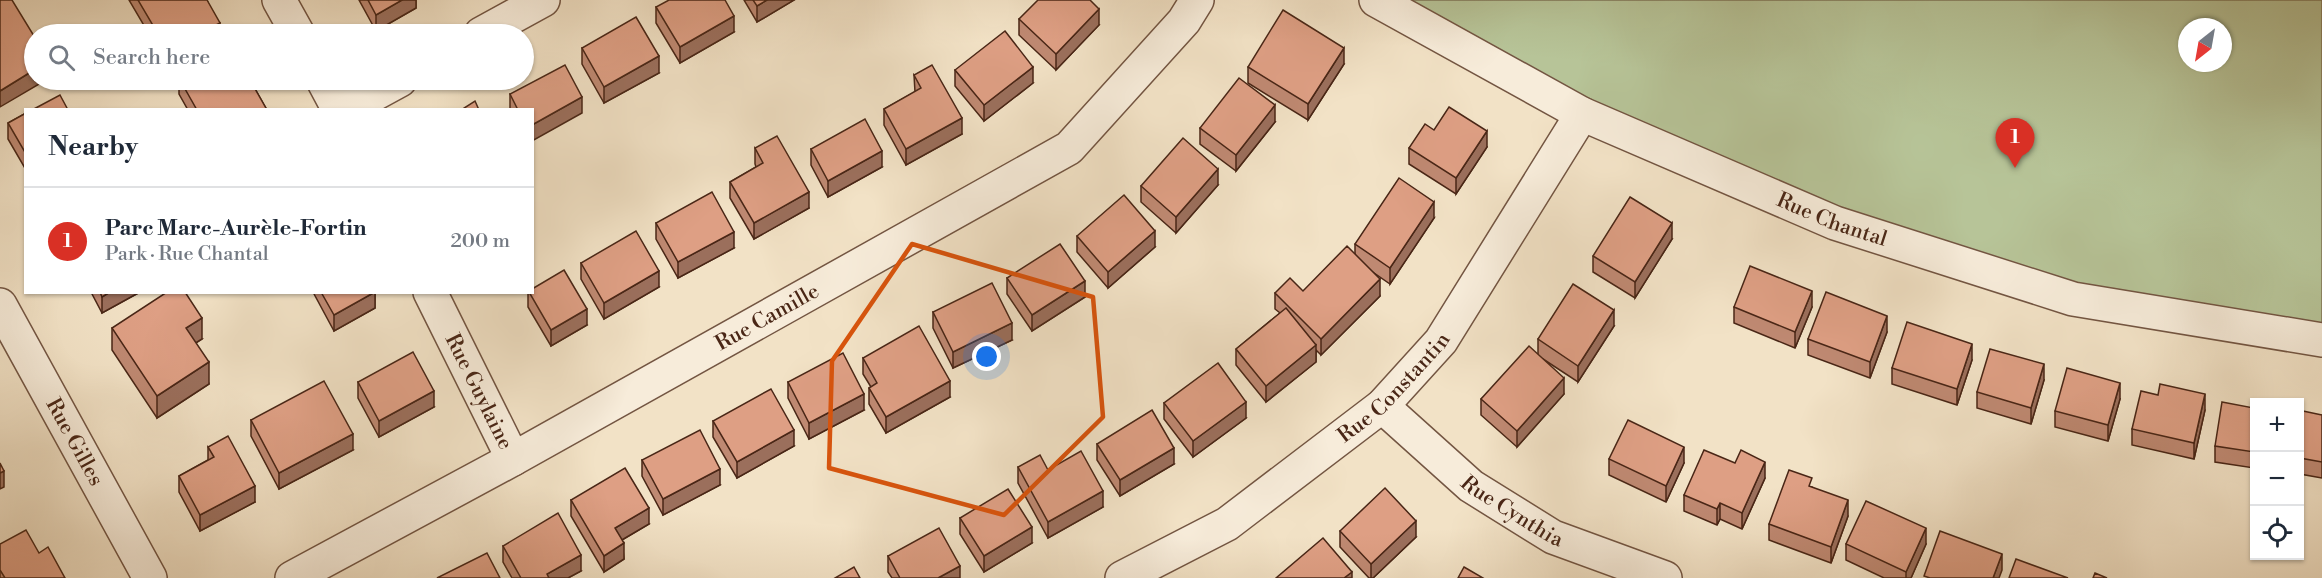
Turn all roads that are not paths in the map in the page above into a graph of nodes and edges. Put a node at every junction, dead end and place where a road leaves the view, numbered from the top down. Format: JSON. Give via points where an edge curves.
{"nodes":[{"id":1,"x":279,"y":0,"type":"edge"},
{"id":2,"x":543,"y":0,"type":"edge"},
{"id":3,"x":1197,"y":0,"type":"edge"},
{"id":4,"x":1376,"y":0,"type":"edge"},
{"id":5,"x":292,"y":24,"type":"edge"},
{"id":6,"x":499,"y":24,"type":"edge"},
{"id":7,"x":328,"y":90,"type":"edge"},
{"id":8,"x":382,"y":90,"type":"edge"},
{"id":9,"x":338,"y":108,"type":"edge"},
{"id":10,"x":349,"y":108,"type":"edge"},
{"id":11,"x":1582,"y":114,"type":"junction"},
{"id":12,"x":431,"y":294,"type":"edge"},
{"id":13,"x":0,"y":305,"type":"edge"},
{"id":14,"x":2322,"y":340,"type":"edge"},
{"id":15,"x":1382,"y":406,"type":"junction"},
{"id":16,"x":513,"y":459,"type":"junction"},
{"id":17,"x":150,"y":578,"type":"edge"},
{"id":18,"x":292,"y":578,"type":"edge"},
{"id":19,"x":1122,"y":578,"type":"edge"},
{"id":20,"x":1665,"y":578,"type":"edge"}],
"edges":[{"from":1,"to":5,"type":"street"},
{"from":2,"to":6,"type":"street"},
{"from":3,"to":16,"type":"street","name":"Rue Camille","via":[[1184,21],[1069,148]]},
{"from":4,"to":11,"type":"street","name":"Rue Chantal"},
{"from":7,"to":9,"type":"street"},
{"from":8,"to":10,"type":"street"},
{"from":11,"to":14,"type":"street","name":"Rue Chantal","via":[[1835,223],[2073,299]]},
{"from":11,"to":15,"type":"street","name":"Rue Constantin","via":[[1441,341]]},
{"from":12,"to":16,"type":"street","name":"Rue Guylaine"},
{"from":13,"to":17,"type":"street","name":"Rue Gilles"},
{"from":15,"to":19,"type":"street","name":"Rue Constantin","via":[[1227,524]]},
{"from":15,"to":20,"type":"street","name":"Rue Cynthia","via":[[1471,486],[1544,531]]},
{"from":16,"to":18,"type":"street","name":"Rue Camille"}]}
